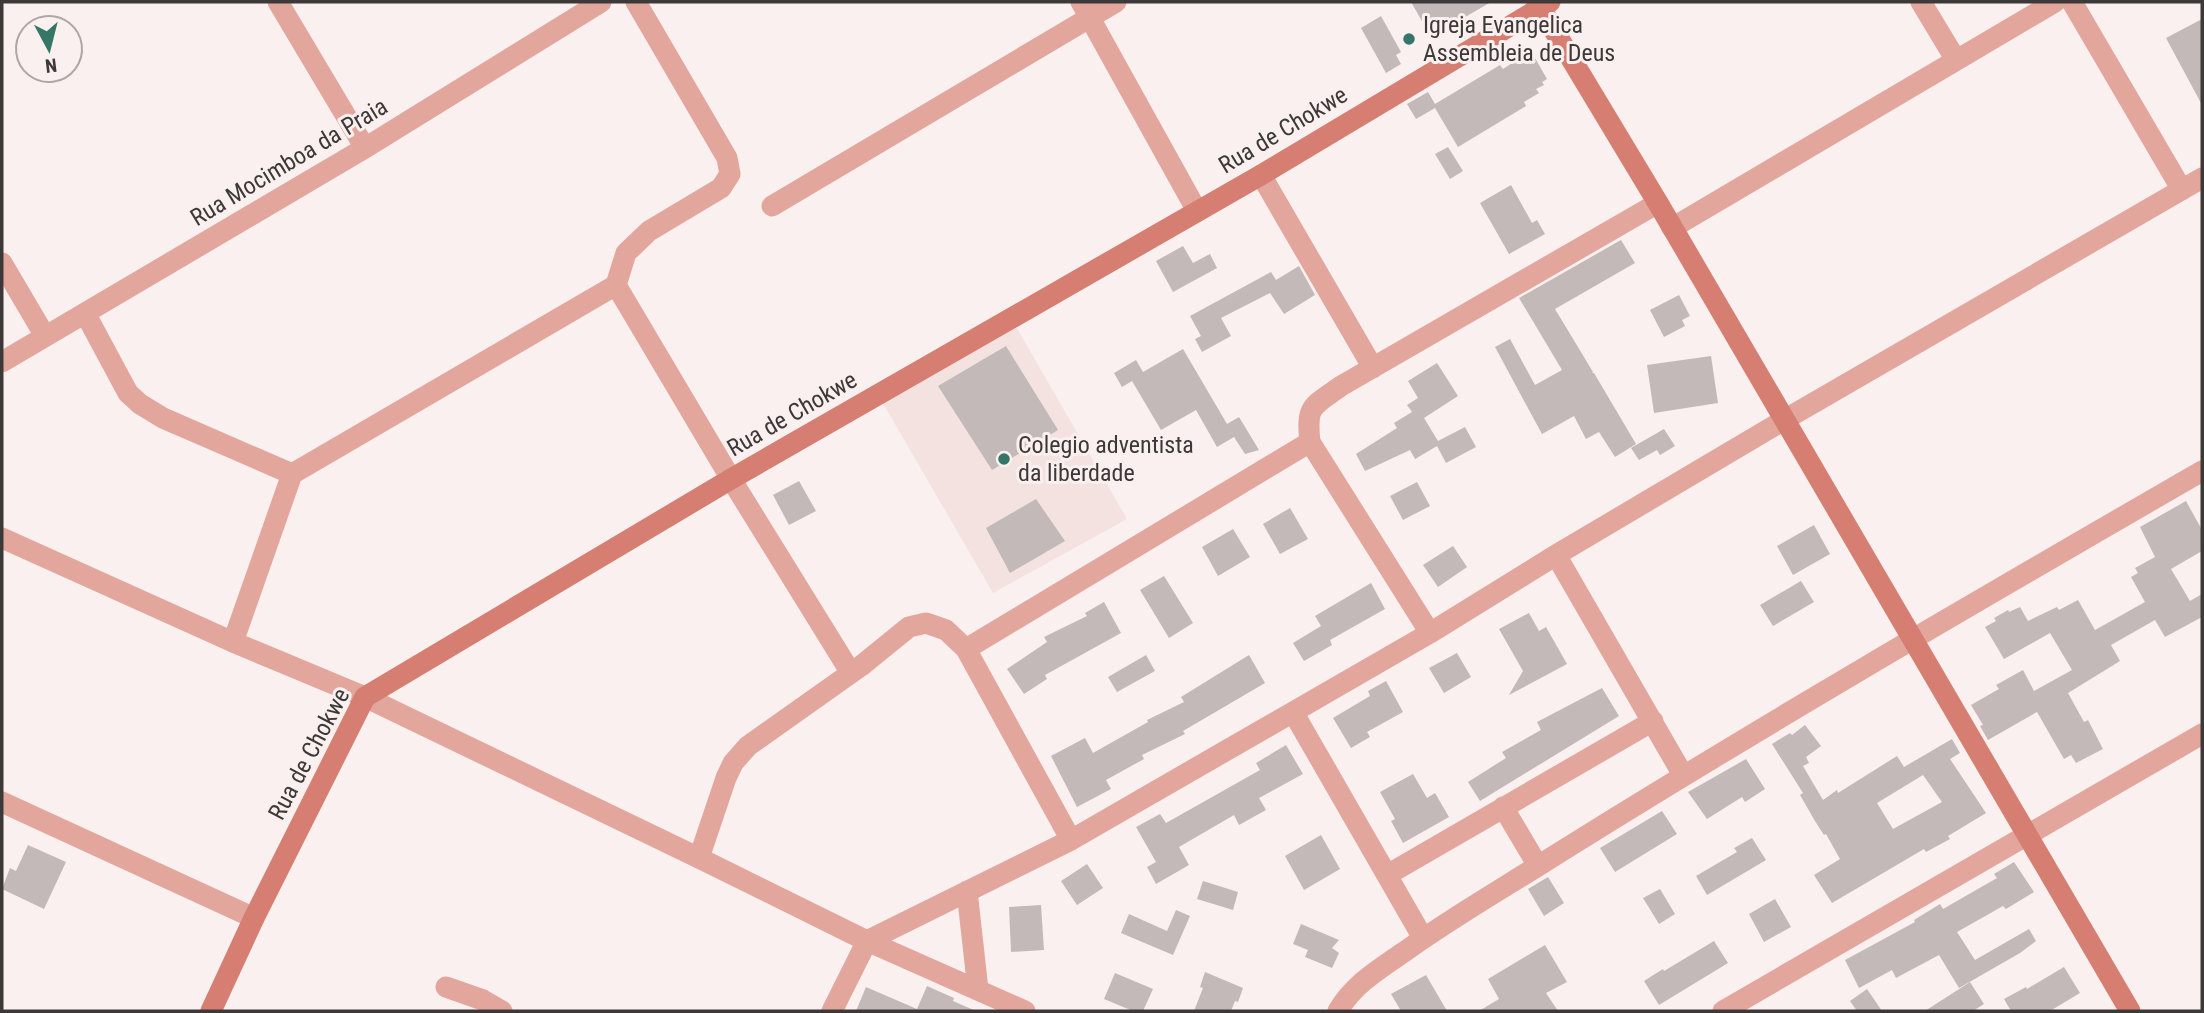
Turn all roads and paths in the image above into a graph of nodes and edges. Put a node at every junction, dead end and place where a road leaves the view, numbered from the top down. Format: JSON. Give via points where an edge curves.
{"nodes":[{"id":1,"x":278,"y":2,"type":"edge"},
{"id":2,"x":601,"y":2,"type":"edge"},
{"id":3,"x":636,"y":2,"type":"edge"},
{"id":4,"x":1116,"y":2,"type":"edge"},
{"id":5,"x":1921,"y":2,"type":"edge"},
{"id":6,"x":2055,"y":2,"type":"edge"},
{"id":7,"x":2072,"y":2,"type":"edge"},
{"id":8,"x":1542,"y":4,"type":"edge"},
{"id":9,"x":1086,"y":9,"type":"edge"},
{"id":10,"x":1956,"y":60,"type":"junction"},
{"id":11,"x":365,"y":148,"type":"junction"},
{"id":12,"x":1261,"y":174,"type":"junction"},
{"id":13,"x":2195,"y":188,"type":"edge"},
{"id":14,"x":1658,"y":203,"type":"junction"},
{"id":15,"x":772,"y":206,"type":"dead end"},
{"id":16,"x":1197,"y":211,"type":"junction"},
{"id":17,"x":1672,"y":228,"type":"junction"},
{"id":18,"x":2,"y":263,"type":"edge"},
{"id":19,"x":616,"y":285,"type":"junction"},
{"id":20,"x":85,"y":313,"type":"junction"},
{"id":21,"x":46,"y":336,"type":"junction"},
{"id":22,"x":2,"y":362,"type":"edge"},
{"id":23,"x":1373,"y":368,"type":"junction"},
{"id":24,"x":1784,"y":420,"type":"junction"},
{"id":25,"x":1310,"y":442,"type":"junction"},
{"id":26,"x":2202,"y":471,"type":"edge"},
{"id":27,"x":292,"y":474,"type":"junction"},
{"id":28,"x":732,"y":479,"type":"junction"},
{"id":29,"x":2,"y":538,"type":"edge"},
{"id":30,"x":1556,"y":555,"type":"junction"},
{"id":31,"x":1430,"y":633,"type":"junction"},
{"id":32,"x":1912,"y":638,"type":"junction"},
{"id":33,"x":233,"y":642,"type":"junction"},
{"id":34,"x":966,"y":649,"type":"junction"},
{"id":35,"x":852,"y":673,"type":"junction"},
{"id":36,"x":365,"y":697,"type":"junction"},
{"id":37,"x":1293,"y":712,"type":"junction"},
{"id":38,"x":1653,"y":721,"type":"junction"},
{"id":39,"x":2202,"y":734,"type":"edge"},
{"id":40,"x":1683,"y":775,"type":"junction"},
{"id":41,"x":2,"y":803,"type":"edge"},
{"id":42,"x":1503,"y":807,"type":"junction"},
{"id":43,"x":2027,"y":834,"type":"junction"},
{"id":44,"x":1071,"y":840,"type":"junction"},
{"id":45,"x":699,"y":858,"type":"junction"},
{"id":46,"x":1538,"y":866,"type":"junction"},
{"id":47,"x":1387,"y":875,"type":"junction"},
{"id":48,"x":967,"y":891,"type":"junction"},
{"id":49,"x":254,"y":918,"type":"junction"},
{"id":50,"x":1423,"y":938,"type":"junction"},
{"id":51,"x":867,"y":941,"type":"junction"},
{"id":52,"x":446,"y":987,"type":"dead end"},
{"id":53,"x":978,"y":990,"type":"junction"},
{"id":54,"x":2127,"y":1010,"type":"edge"},
{"id":55,"x":211,"y":1011,"type":"edge"},
{"id":56,"x":502,"y":1011,"type":"edge"},
{"id":57,"x":832,"y":1011,"type":"edge"},
{"id":58,"x":1025,"y":1011,"type":"edge"},
{"id":59,"x":1338,"y":1011,"type":"edge"},
{"id":60,"x":1724,"y":1011,"type":"edge"}],
"edges":[{"from":1,"to":11,"type":"street"},
{"from":2,"to":11,"type":"street","name":"Rua Mocimboa da Praia"},
{"from":3,"to":19,"type":"street","via":[[727,158],[730,174],[721,188],[649,231],[626,253]]},
{"from":4,"to":9,"type":"street"},
{"from":5,"to":10,"type":"street"},
{"from":6,"to":10,"type":"street"},
{"from":7,"to":13,"type":"street"},
{"from":8,"to":12,"type":"street","name":"Rua de Chokwe"},
{"from":8,"to":14,"type":"street"},
{"from":9,"to":15,"type":"street"},
{"from":9,"to":16,"type":"street"},
{"from":10,"to":17,"type":"street"},
{"from":11,"to":20,"type":"street","name":"Rua Mocimboa da Praia"},
{"from":12,"to":16,"type":"street","name":"Rua de Chokwe"},
{"from":12,"to":23,"type":"street"},
{"from":13,"to":24,"type":"street"},
{"from":14,"to":17,"type":"street"},
{"from":14,"to":23,"type":"street"},
{"from":16,"to":28,"type":"street","name":"Rua de Chokwe"},
{"from":17,"to":24,"type":"street"},
{"from":18,"to":21,"type":"street"},
{"from":19,"to":27,"type":"street"},
{"from":19,"to":28,"type":"street"},
{"from":20,"to":21,"type":"street","name":"Rua Mocimboa da Praia"},
{"from":20,"to":27,"type":"street","via":[[128,393],[141,404]]},
{"from":21,"to":22,"type":"street","name":"Rua Mocimboa da Praia"},
{"from":23,"to":25,"type":"street","via":[[1313,406]]},
{"from":24,"to":30,"type":"street"},
{"from":24,"to":32,"type":"street"},
{"from":25,"to":31,"type":"street"},
{"from":25,"to":34,"type":"street"},
{"from":26,"to":32,"type":"street"},
{"from":27,"to":33,"type":"street"},
{"from":28,"to":35,"type":"street"},
{"from":28,"to":36,"type":"street","name":"Rua de Chokwe"},
{"from":29,"to":33,"type":"street"},
{"from":30,"to":31,"type":"street"},
{"from":30,"to":38,"type":"street"},
{"from":31,"to":37,"type":"street"},
{"from":32,"to":40,"type":"street"},
{"from":32,"to":43,"type":"street"},
{"from":33,"to":36,"type":"street"},
{"from":34,"to":35,"type":"street","via":[[946,630],[926,623],[909,627]]},
{"from":34,"to":44,"type":"street"},
{"from":35,"to":45,"type":"street","via":[[738,756]]},
{"from":36,"to":45,"type":"street"},
{"from":36,"to":49,"type":"street","name":"Rua de Chokwe"},
{"from":37,"to":44,"type":"street"},
{"from":37,"to":47,"type":"street"},
{"from":38,"to":40,"type":"street"},
{"from":38,"to":42,"type":"street"},
{"from":39,"to":43,"type":"street"},
{"from":40,"to":46,"type":"street"},
{"from":41,"to":49,"type":"street"},
{"from":42,"to":46,"type":"street"},
{"from":42,"to":47,"type":"street"},
{"from":43,"to":54,"type":"street"},
{"from":43,"to":60,"type":"street"},
{"from":44,"to":48,"type":"street"},
{"from":45,"to":51,"type":"street"},
{"from":46,"to":50,"type":"street"},
{"from":47,"to":50,"type":"street"},
{"from":48,"to":51,"type":"street"},
{"from":48,"to":53,"type":"street"},
{"from":49,"to":55,"type":"street","name":"Rua de Chokwe"},
{"from":50,"to":59,"type":"street","via":[[1369,976]]},
{"from":51,"to":53,"type":"street"},
{"from":51,"to":57,"type":"street"},
{"from":52,"to":56,"type":"street"},
{"from":53,"to":58,"type":"street"}]}
